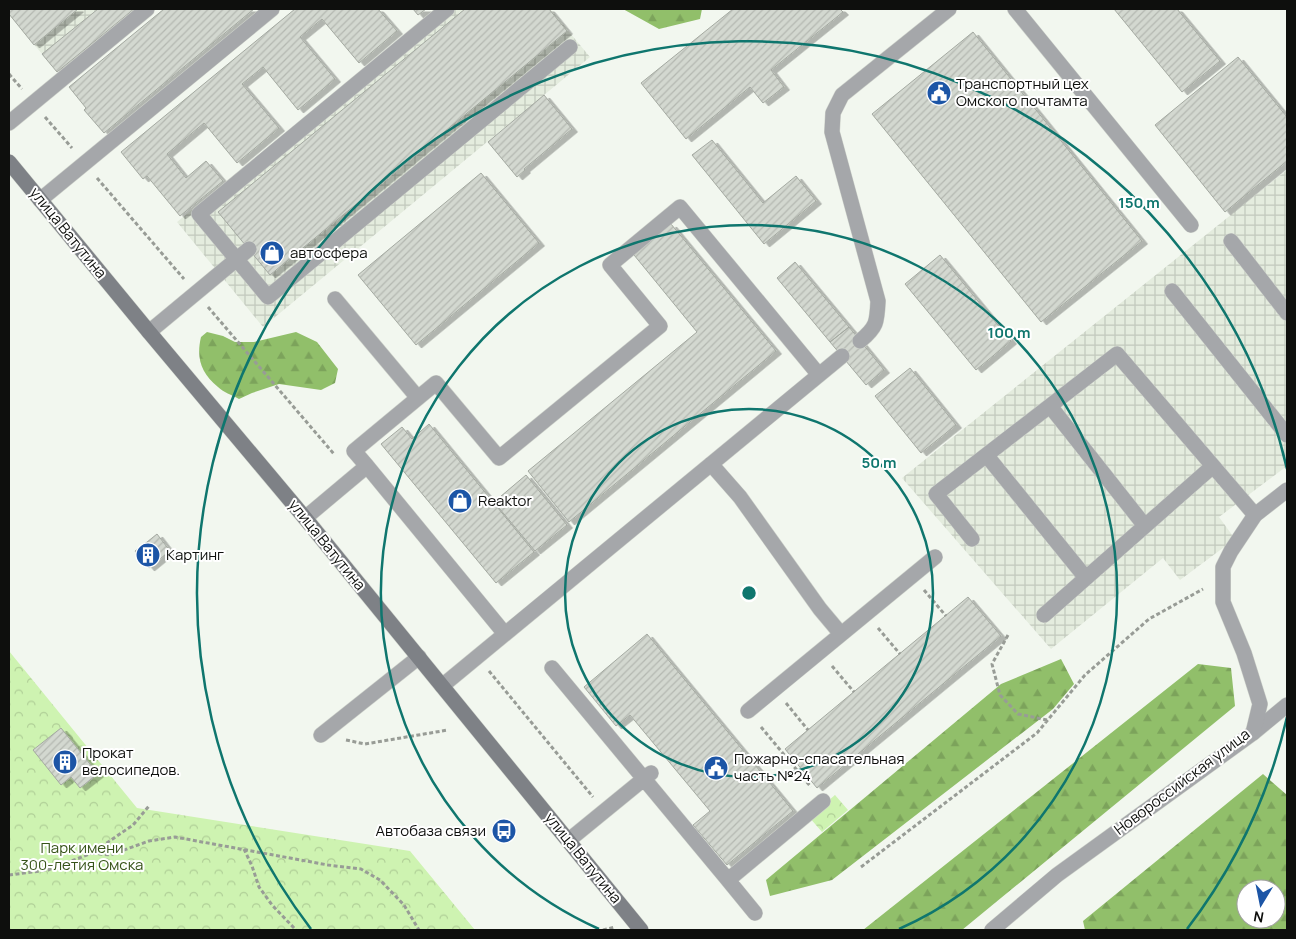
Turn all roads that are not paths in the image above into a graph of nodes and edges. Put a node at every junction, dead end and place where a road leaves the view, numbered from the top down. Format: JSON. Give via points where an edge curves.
{"nodes":[{"id":1,"x":147,"y":9,"type":"edge"},
{"id":2,"x":272,"y":9,"type":"edge"},
{"id":3,"x":447,"y":9,"type":"edge"},
{"id":4,"x":949,"y":9,"type":"edge"},
{"id":5,"x":1015,"y":9,"type":"edge"},
{"id":6,"x":570,"y":47,"type":"dead end"},
{"id":7,"x":9,"y":123,"type":"edge"},
{"id":8,"x":9,"y":162,"type":"edge"},
{"id":9,"x":40,"y":200,"type":"junction"},
{"id":10,"x":1191,"y":226,"type":"dead end"},
{"id":11,"x":1231,"y":241,"type":"dead end"},
{"id":12,"x":249,"y":249,"type":"dead end"},
{"id":13,"x":237,"y":260,"type":"junction"},
{"id":14,"x":1172,"y":292,"type":"dead end"},
{"id":15,"x":335,"y":299,"type":"dead end"},
{"id":16,"x":1287,"y":313,"type":"edge"},
{"id":17,"x":149,"y":332,"type":"junction"},
{"id":18,"x":860,"y":341,"type":"dead end"},
{"id":19,"x":842,"y":356,"type":"dead end"},
{"id":20,"x":819,"y":375,"type":"junction"},
{"id":21,"x":418,"y":398,"type":"junction"},
{"id":22,"x":1050,"y":406,"type":"junction"},
{"id":23,"x":1287,"y":435,"type":"edge"},
{"id":24,"x":986,"y":456,"type":"junction"},
{"id":25,"x":711,"y":464,"type":"junction"},
{"id":26,"x":367,"y":466,"type":"junction"},
{"id":27,"x":1213,"y":466,"type":"junction"},
{"id":28,"x":1287,"y":490,"type":"edge"},
{"id":29,"x":1255,"y":515,"type":"junction"},
{"id":30,"x":304,"y":518,"type":"junction"},
{"id":31,"x":1145,"y":526,"type":"junction"},
{"id":32,"x":972,"y":540,"type":"dead end"},
{"id":33,"x":935,"y":556,"type":"dead end"},
{"id":34,"x":1086,"y":578,"type":"junction"},
{"id":35,"x":1044,"y":615,"type":"dead end"},
{"id":36,"x":506,"y":634,"type":"junction"},
{"id":37,"x":841,"y":634,"type":"junction"},
{"id":38,"x":419,"y":657,"type":"junction"},
{"id":39,"x":552,"y":668,"type":"dead end"},
{"id":40,"x":442,"y":686,"type":"junction"},
{"id":41,"x":1287,"y":705,"type":"edge"},
{"id":42,"x":748,"y":711,"type":"road end"},
{"id":43,"x":1252,"y":733,"type":"junction"},
{"id":44,"x":321,"y":736,"type":"road end"},
{"id":45,"x":648,"y":775,"type":"junction"},
{"id":46,"x":823,"y":801,"type":"road end"},
{"id":47,"x":569,"y":840,"type":"junction"},
{"id":48,"x":728,"y":880,"type":"junction"},
{"id":49,"x":755,"y":913,"type":"dead end"},
{"id":50,"x":641,"y":930,"type":"edge"},
{"id":51,"x":992,"y":930,"type":"edge"}],
"edges":[{"from":1,"to":7,"type":"street"},
{"from":2,"to":9,"type":"street"},
{"from":3,"to":13,"type":"street","via":[[199,214]]},
{"from":4,"to":18,"type":"street","via":[[842,95],[832,113],[832,132],[878,301],[877,319],[871,332]]},
{"from":5,"to":10,"type":"street"},
{"from":6,"to":13,"type":"street","via":[[268,297]]},
{"from":8,"to":9,"type":"main road","name":"улица Ватутина"},
{"from":9,"to":17,"type":"main road","name":"улица Ватутина"},
{"from":11,"to":16,"type":"street"},
{"from":12,"to":13,"type":"street"},
{"from":13,"to":17,"type":"street"},
{"from":14,"to":23,"type":"street"},
{"from":15,"to":21,"type":"street"},
{"from":17,"to":30,"type":"main road","name":"улица Ватутина"},
{"from":19,"to":20,"type":"street"},
{"from":20,"to":21,"type":"street","via":[[680,207],[610,265],[660,326],[499,458],[436,383]]},
{"from":20,"to":25,"type":"street"},
{"from":21,"to":26,"type":"street","via":[[354,451]]},
{"from":22,"to":24,"type":"street"},
{"from":22,"to":27,"type":"street","via":[[1117,354]]},
{"from":22,"to":31,"type":"street"},
{"from":24,"to":32,"type":"street","via":[[936,494]]},
{"from":24,"to":34,"type":"street"},
{"from":25,"to":36,"type":"street"},
{"from":25,"to":37,"type":"street","via":[[740,497]]},
{"from":26,"to":30,"type":"street"},
{"from":26,"to":36,"type":"street"},
{"from":27,"to":29,"type":"street"},
{"from":27,"to":31,"type":"street"},
{"from":28,"to":29,"type":"street","name":"Новороссийская улица"},
{"from":29,"to":43,"type":"street","name":"Новороссийская улица","via":[[1223,567],[1223,602],[1260,704]]},
{"from":30,"to":38,"type":"main road","name":"улица Ватутина"},
{"from":31,"to":34,"type":"street"},
{"from":33,"to":37,"type":"street"},
{"from":34,"to":35,"type":"street"},
{"from":36,"to":40,"type":"street"},
{"from":37,"to":42,"type":"street"},
{"from":38,"to":40,"type":"main road","name":"улица Ватутина"},
{"from":38,"to":44,"type":"street"},
{"from":39,"to":45,"type":"street"},
{"from":40,"to":47,"type":"main road","name":"улица Ватутина"},
{"from":41,"to":43,"type":"street"},
{"from":43,"to":51,"type":"street","name":"Новороссийская улица","via":[[1057,875]]},
{"from":45,"to":47,"type":"street"},
{"from":45,"to":48,"type":"street"},
{"from":46,"to":48,"type":"street"},
{"from":47,"to":50,"type":"main road","name":"улица Ватутина"},
{"from":48,"to":49,"type":"street"}]}
